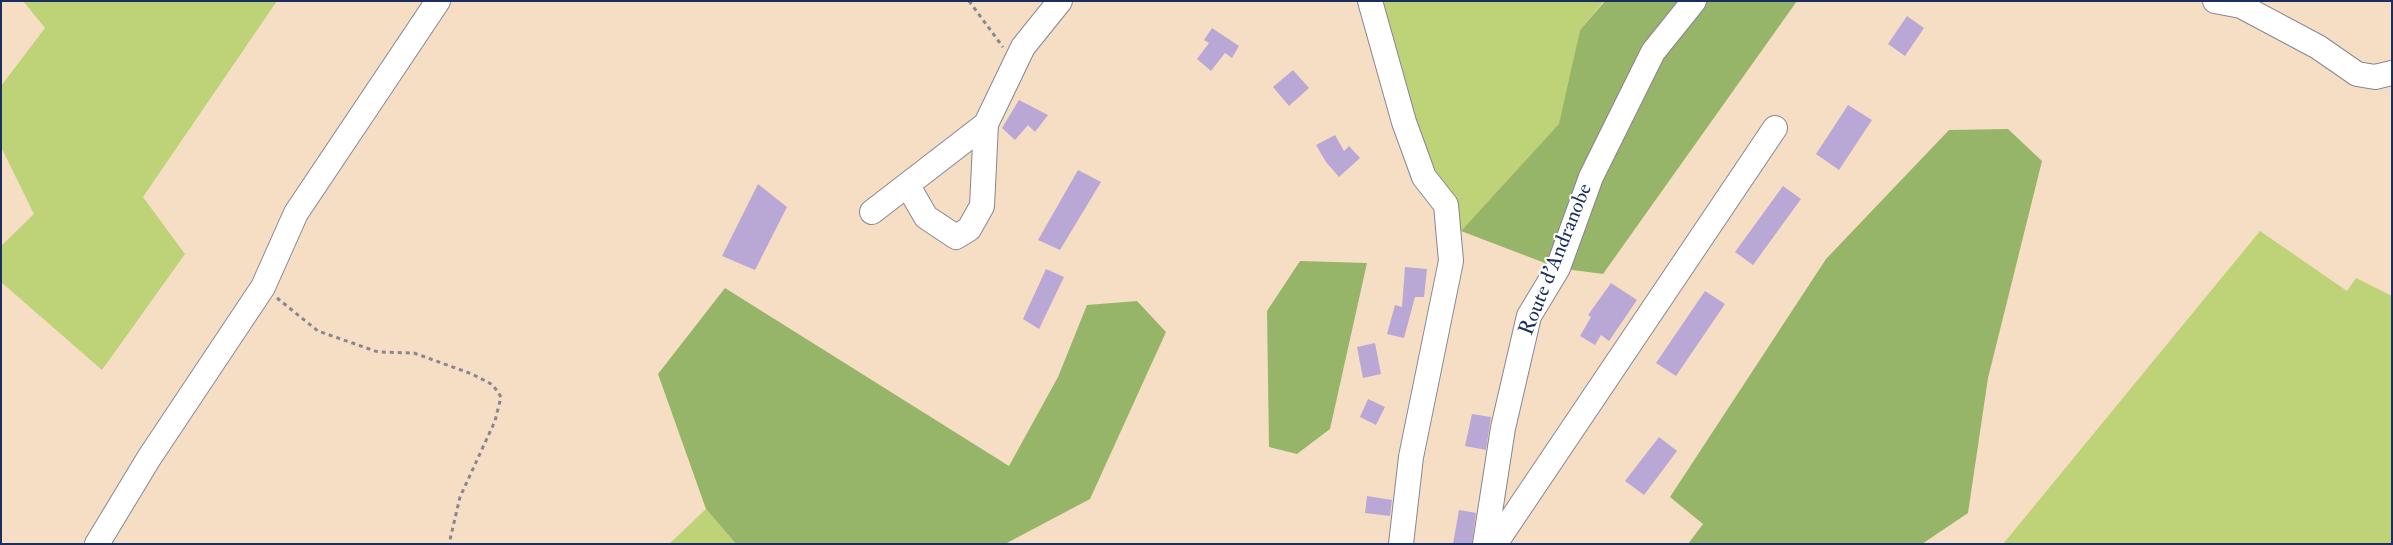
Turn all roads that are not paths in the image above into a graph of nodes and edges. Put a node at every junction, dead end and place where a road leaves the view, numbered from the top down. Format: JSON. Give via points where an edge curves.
{"nodes":[{"id":1,"x":438,"y":1,"type":"edge"},
{"id":2,"x":1060,"y":1,"type":"edge"},
{"id":3,"x":1370,"y":1,"type":"edge"},
{"id":4,"x":1694,"y":1,"type":"edge"},
{"id":5,"x":2215,"y":1,"type":"edge"},
{"id":6,"x":2392,"y":73,"type":"edge"},
{"id":7,"x":986,"y":124,"type":"junction"},
{"id":8,"x":1775,"y":128,"type":"dead end"},
{"id":9,"x":908,"y":186,"type":"junction"},
{"id":10,"x":872,"y":212,"type":"dead end"},
{"id":11,"x":97,"y":544,"type":"edge"},
{"id":12,"x":1401,"y":544,"type":"edge"},
{"id":13,"x":1485,"y":544,"type":"edge"},
{"id":14,"x":1495,"y":544,"type":"edge"}],
"edges":[{"from":1,"to":11,"type":"street","via":[[296,213],[263,287],[149,458]]},
{"from":2,"to":7,"type":"street","via":[[1023,47]]},
{"from":3,"to":12,"type":"street","via":[[1404,122],[1424,177],[1446,204],[1450,261],[1411,457]]},
{"from":4,"to":13,"type":"street","name":"Route d'Andranobe","via":[[1653,52],[1591,177],[1558,268],[1529,316],[1504,428]]},
{"from":5,"to":6,"type":"street","via":[[2241,6],[2318,47],[2356,74],[2375,77]]},
{"from":7,"to":9,"type":"street"},
{"from":7,"to":9,"type":"street","via":[[982,206],[969,229],[956,237],[926,217]]},
{"from":8,"to":14,"type":"street"},
{"from":9,"to":10,"type":"street"}]}
